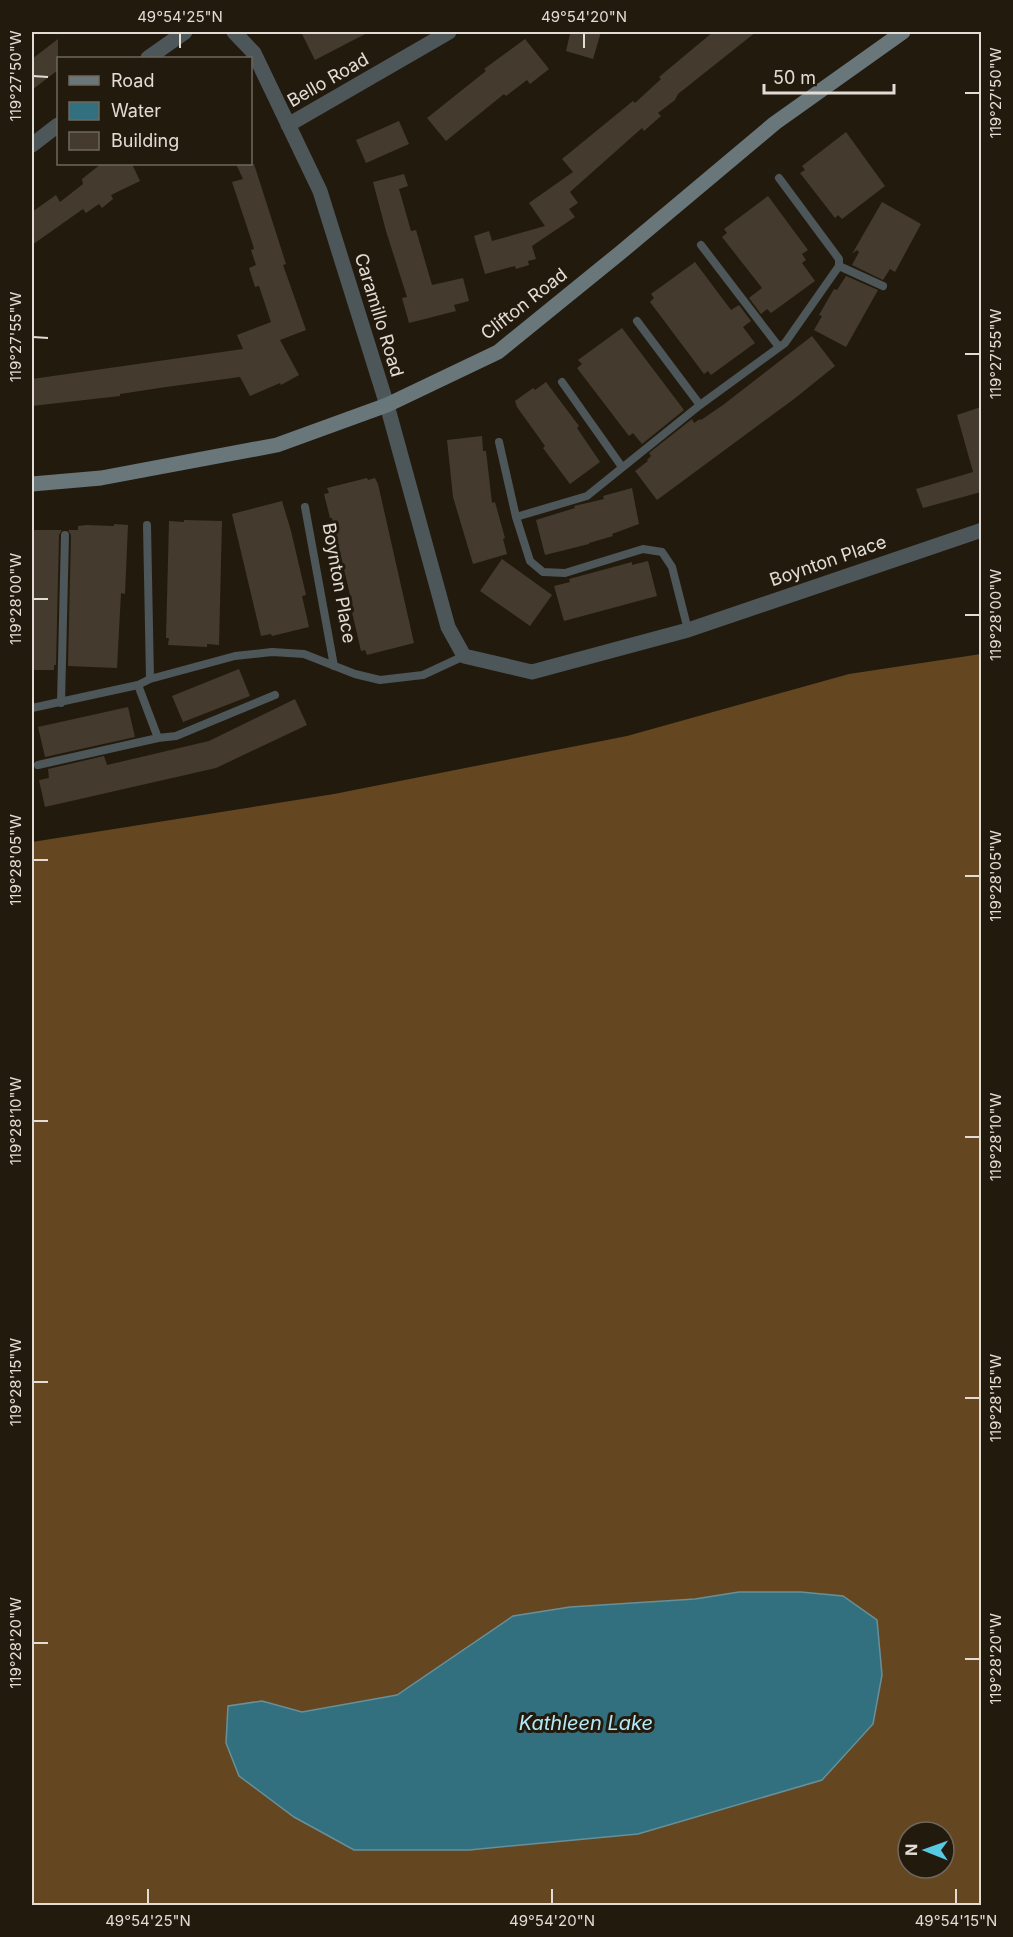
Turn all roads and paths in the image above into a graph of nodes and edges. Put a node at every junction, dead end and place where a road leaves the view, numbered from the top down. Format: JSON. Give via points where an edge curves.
{"nodes":[{"id":1,"x":185,"y":32,"type":"edge"},
{"id":2,"x":234,"y":32,"type":"edge"},
{"id":3,"x":449,"y":32,"type":"edge"},
{"id":4,"x":903,"y":32,"type":"edge"},
{"id":5,"x":149,"y":57,"type":"edge"},
{"id":6,"x":288,"y":125,"type":"junction"},
{"id":7,"x":57,"y":126,"type":"edge"},
{"id":8,"x":32,"y":145,"type":"edge"},
{"id":9,"x":779,"y":178,"type":"dead end"},
{"id":10,"x":701,"y":245,"type":"dead end"},
{"id":11,"x":839,"y":266,"type":"junction"},
{"id":12,"x":883,"y":286,"type":"dead end"},
{"id":13,"x":638,"y":321,"type":"dead end"},
{"id":14,"x":779,"y":347,"type":"junction"},
{"id":15,"x":562,"y":382,"type":"dead end"},
{"id":16,"x":387,"y":405,"type":"junction"},
{"id":17,"x":700,"y":405,"type":"junction"},
{"id":18,"x":499,"y":442,"type":"dead end"},
{"id":19,"x":622,"y":467,"type":"junction"},
{"id":20,"x":32,"y":484,"type":"edge"},
{"id":21,"x":305,"y":507,"type":"dead end"},
{"id":22,"x":516,"y":517,"type":"junction"},
{"id":23,"x":147,"y":525,"type":"dead end"},
{"id":24,"x":981,"y":530,"type":"edge"},
{"id":25,"x":64,"y":535,"type":"dead end"},
{"id":26,"x":688,"y":630,"type":"junction"},
{"id":27,"x":464,"y":656,"type":"junction"},
{"id":28,"x":334,"y":666,"type":"junction"},
{"id":29,"x":150,"y":679,"type":"junction"},
{"id":30,"x":138,"y":685,"type":"junction"},
{"id":31,"x":275,"y":695,"type":"dead end"},
{"id":32,"x":61,"y":703,"type":"junction"},
{"id":33,"x":32,"y":708,"type":"edge"},
{"id":34,"x":158,"y":738,"type":"junction"},
{"id":35,"x":38,"y":765,"type":"dead end"}],
"edges":[{"from":1,"to":5,"type":"street"},
{"from":2,"to":6,"type":"street","name":"Caramillo Road","via":[[254,53]]},
{"from":3,"to":6,"type":"street","name":"Bello Road"},
{"from":4,"to":16,"type":"main road","name":"Clifton Road","via":[[775,123],[498,352]]},
{"from":6,"to":16,"type":"street","name":"Caramillo Road","via":[[320,191]]},
{"from":7,"to":8,"type":"street"},
{"from":9,"to":11,"type":"lane","via":[[839,259]]},
{"from":10,"to":14,"type":"lane"},
{"from":11,"to":12,"type":"lane"},
{"from":11,"to":14,"type":"lane"},
{"from":13,"to":17,"type":"lane"},
{"from":14,"to":17,"type":"lane"},
{"from":15,"to":19,"type":"lane"},
{"from":16,"to":20,"type":"main road","name":"Clifton Road","via":[[277,445],[101,478]]},
{"from":16,"to":27,"type":"street","name":"Caramillo Road","via":[[448,627]]},
{"from":17,"to":19,"type":"lane"},
{"from":18,"to":22,"type":"lane"},
{"from":19,"to":22,"type":"lane","via":[[587,496]]},
{"from":21,"to":28,"type":"lane","name":"Boynton Place"},
{"from":22,"to":26,"type":"lane","via":[[530,561],[543,572],[565,573],[643,549],[662,552],[672,567]]},
{"from":23,"to":29,"type":"lane"},
{"from":24,"to":26,"type":"street","name":"Boynton Place"},
{"from":25,"to":32,"type":"lane"},
{"from":26,"to":27,"type":"street","name":"Boynton Place","via":[[532,672]]},
{"from":27,"to":28,"type":"lane","name":"Boynton Place","via":[[423,675],[380,680]]},
{"from":28,"to":29,"type":"lane","name":"Boynton Place","via":[[304,654],[272,652],[235,656]]},
{"from":29,"to":30,"type":"lane","name":"Boynton Place"},
{"from":30,"to":32,"type":"lane","name":"Boynton Place"},
{"from":30,"to":34,"type":"lane"},
{"from":31,"to":34,"type":"lane","via":[[176,736]]},
{"from":32,"to":33,"type":"lane","name":"Boynton Place"},
{"from":34,"to":35,"type":"lane"}]}
